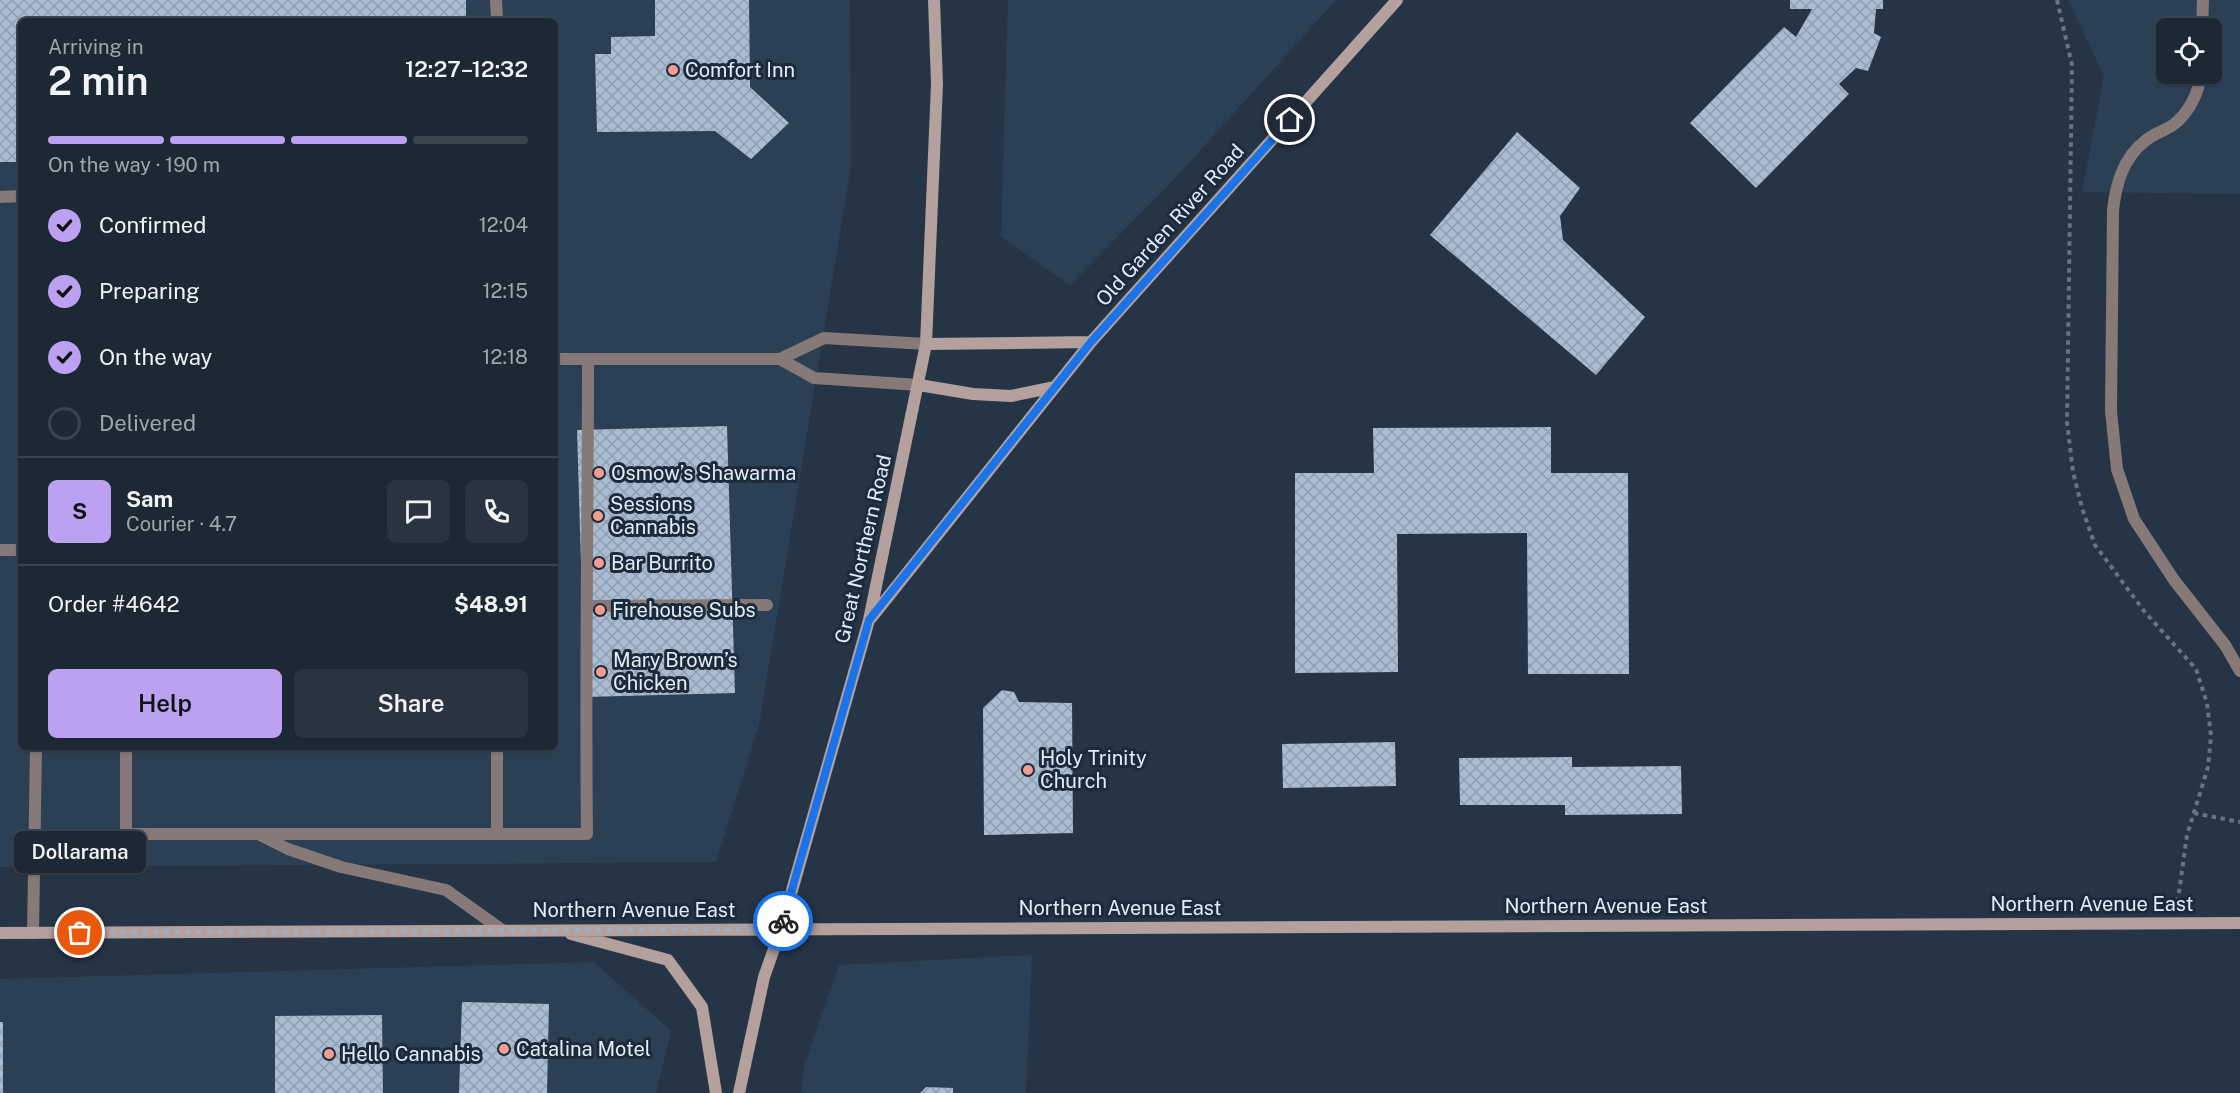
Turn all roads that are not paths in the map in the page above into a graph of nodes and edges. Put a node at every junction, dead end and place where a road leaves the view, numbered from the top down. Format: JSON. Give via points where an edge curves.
{"nodes":[{"id":1,"x":496,"y":0,"type":"edge"},
{"id":2,"x":934,"y":0,"type":"edge"},
{"id":3,"x":1397,"y":0,"type":"edge"},
{"id":4,"x":2203,"y":0,"type":"edge"},
{"id":5,"x":496,"y":18,"type":"edge"},
{"id":6,"x":2202,"y":18,"type":"edge"},
{"id":7,"x":2199,"y":84,"type":"edge"},
{"id":8,"x":18,"y":196,"type":"edge"},
{"id":9,"x":0,"y":197,"type":"edge"},
{"id":10,"x":1091,"y":342,"type":"junction"},
{"id":11,"x":926,"y":344,"type":"junction"},
{"id":12,"x":558,"y":358,"type":"edge"},
{"id":13,"x":588,"y":358,"type":"junction"},
{"id":14,"x":780,"y":358,"type":"junction"},
{"id":15,"x":918,"y":385,"type":"junction"},
{"id":16,"x":1055,"y":387,"type":"junction"},
{"id":17,"x":0,"y":550,"type":"edge"},
{"id":18,"x":18,"y":550,"type":"edge"},
{"id":19,"x":768,"y":604,"type":"dead end"},
{"id":20,"x":588,"y":606,"type":"junction"},
{"id":21,"x":869,"y":620,"type":"junction"},
{"id":22,"x":2240,"y":671,"type":"edge"},
{"id":23,"x":36,"y":750,"type":"edge"},
{"id":24,"x":126,"y":750,"type":"edge"},
{"id":25,"x":497,"y":750,"type":"edge"},
{"id":26,"x":256,"y":834,"type":"junction"},
{"id":27,"x":497,"y":834,"type":"junction"},
{"id":28,"x":2240,"y":923,"type":"edge"},
{"id":29,"x":781,"y":929,"type":"junction"},
{"id":30,"x":502,"y":930,"type":"junction"},
{"id":31,"x":552,"y":930,"type":"junction"},
{"id":32,"x":0,"y":933,"type":"edge"},
{"id":33,"x":33,"y":933,"type":"junction"},
{"id":34,"x":716,"y":1093,"type":"edge"},
{"id":35,"x":739,"y":1093,"type":"edge"}],
"edges":[{"from":1,"to":5,"type":"lane"},
{"from":2,"to":11,"type":"main road","name":"Great Northern Road","via":[[937,84]]},
{"from":3,"to":10,"type":"main road","name":"Old Garden River Road"},
{"from":4,"to":6,"type":"lane"},
{"from":7,"to":22,"type":"lane","via":[[2184,117],[2145,141],[2128,158],[2116,183],[2111,411],[2117,469],[2134,519]]},
{"from":8,"to":9,"type":"lane"},
{"from":10,"to":11,"type":"main road"},
{"from":10,"to":16,"type":"main road","name":"Old Garden River Road"},
{"from":11,"to":14,"type":"lane","via":[[824,338]]},
{"from":11,"to":15,"type":"main road","name":"Great Northern Road"},
{"from":12,"to":13,"type":"lane"},
{"from":13,"to":14,"type":"lane"},
{"from":13,"to":20,"type":"lane"},
{"from":14,"to":15,"type":"lane","via":[[814,378]]},
{"from":15,"to":16,"type":"main road","via":[[1011,396]]},
{"from":15,"to":21,"type":"main road","name":"Great Northern Road"},
{"from":16,"to":21,"type":"main road","name":"Old Garden River Road"},
{"from":17,"to":18,"type":"lane"},
{"from":19,"to":20,"type":"lane"},
{"from":20,"to":27,"type":"lane","via":[[587,834]]},
{"from":21,"to":29,"type":"main road","name":"Great Northern Road"},
{"from":23,"to":33,"type":"lane"},
{"from":24,"to":26,"type":"lane","via":[[126,834]]},
{"from":25,"to":27,"type":"lane"},
{"from":26,"to":27,"type":"lane"},
{"from":26,"to":30,"type":"lane","via":[[341,867],[446,890]]},
{"from":28,"to":29,"type":"main road","name":"Northern Avenue East"},
{"from":29,"to":31,"type":"main road","name":"Northern Avenue East"},
{"from":29,"to":35,"type":"main road","name":"Great Northern Road","via":[[764,977]]},
{"from":30,"to":31,"type":"main road","name":"Northern Avenue East"},
{"from":30,"to":33,"type":"main road","name":"Northern Avenue East"},
{"from":31,"to":34,"type":"main road","via":[[668,960],[702,1006]]},
{"from":32,"to":33,"type":"main road","name":"Northern Avenue East"}]}
